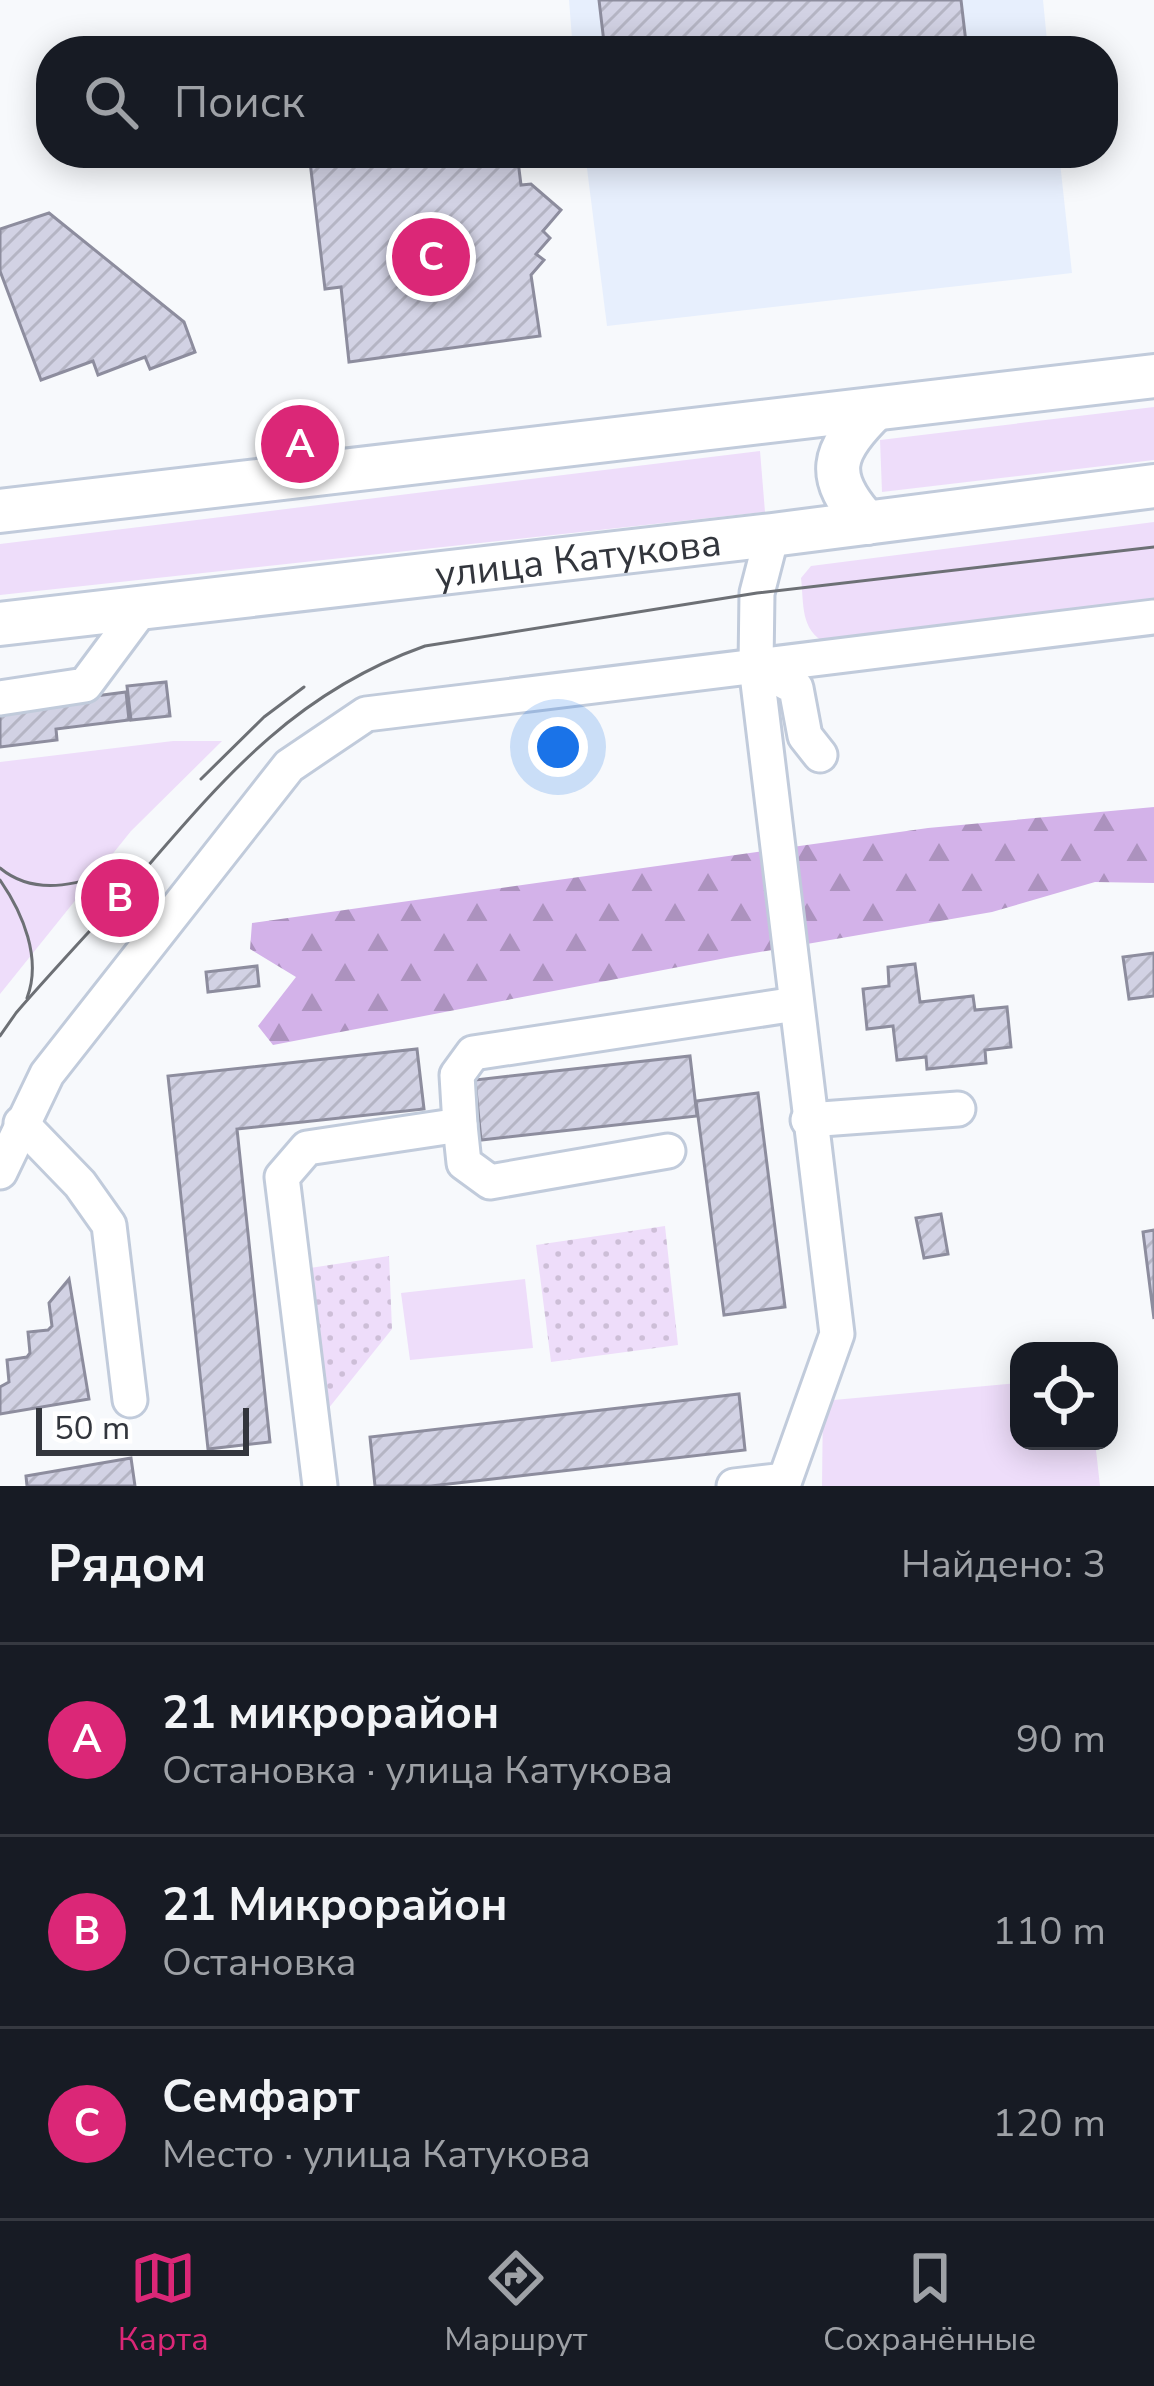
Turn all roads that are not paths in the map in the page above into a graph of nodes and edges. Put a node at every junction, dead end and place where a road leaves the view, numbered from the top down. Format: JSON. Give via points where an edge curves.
{"nodes":[{"id":1,"x":1154,"y":376,"type":"edge"},
{"id":2,"x":875,"y":409,"type":"junction"},
{"id":3,"x":1154,"y":486,"type":"edge"},
{"id":4,"x":0,"y":511,"type":"edge"},
{"id":5,"x":867,"y":523,"type":"junction"},
{"id":6,"x":772,"y":535,"type":"junction"},
{"id":7,"x":142,"y":607,"type":"junction"},
{"id":8,"x":1154,"y":617,"type":"edge"},
{"id":9,"x":0,"y":623,"type":"edge"},
{"id":10,"x":756,"y":666,"type":"junction"},
{"id":11,"x":0,"y":698,"type":"edge"},
{"id":12,"x":820,"y":755,"type":"dead end"},
{"id":13,"x":796,"y":1004,"type":"junction"},
{"id":14,"x":958,"y":1109,"type":"dead end"},
{"id":15,"x":808,"y":1120,"type":"junction"},
{"id":16,"x":21,"y":1123,"type":"junction"},
{"id":17,"x":460,"y":1125,"type":"junction"},
{"id":18,"x":668,"y":1151,"type":"dead end"},
{"id":19,"x":0,"y":1172,"type":"edge"},
{"id":20,"x":130,"y":1400,"type":"dead end"},
{"id":21,"x":320,"y":1486,"type":"edge"},
{"id":22,"x":734,"y":1486,"type":"edge"}],
"edges":[{"from":1,"to":2,"type":"main road"},
{"from":2,"to":4,"type":"main road"},
{"from":2,"to":5,"type":"main road","via":[[850,434],[836,466],[843,496]]},
{"from":3,"to":5,"type":"main road","name":"улица Катукова"},
{"from":5,"to":6,"type":"main road","name":"улица Катукова"},
{"from":6,"to":7,"type":"main road","name":"улица Катукова"},
{"from":6,"to":10,"type":"street","via":[[757,593]]},
{"from":7,"to":9,"type":"main road","name":"улица Катукова"},
{"from":7,"to":11,"type":"street","via":[[85,685]]},
{"from":8,"to":10,"type":"street"},
{"from":10,"to":12,"type":"street","via":[[796,688],[805,736]]},
{"from":10,"to":13,"type":"street"},
{"from":10,"to":16,"type":"street","via":[[366,715],[289,766],[47,1074]]},
{"from":13,"to":15,"type":"street"},
{"from":13,"to":17,"type":"street","via":[[473,1053],[457,1076]]},
{"from":14,"to":15,"type":"street"},
{"from":15,"to":22,"type":"street","via":[[837,1334],[785,1480]]},
{"from":16,"to":19,"type":"street"},
{"from":16,"to":20,"type":"street","via":[[109,1225]]},
{"from":17,"to":18,"type":"street","via":[[464,1162],[490,1182]]},
{"from":17,"to":21,"type":"street","via":[[307,1148],[282,1177]]}]}
